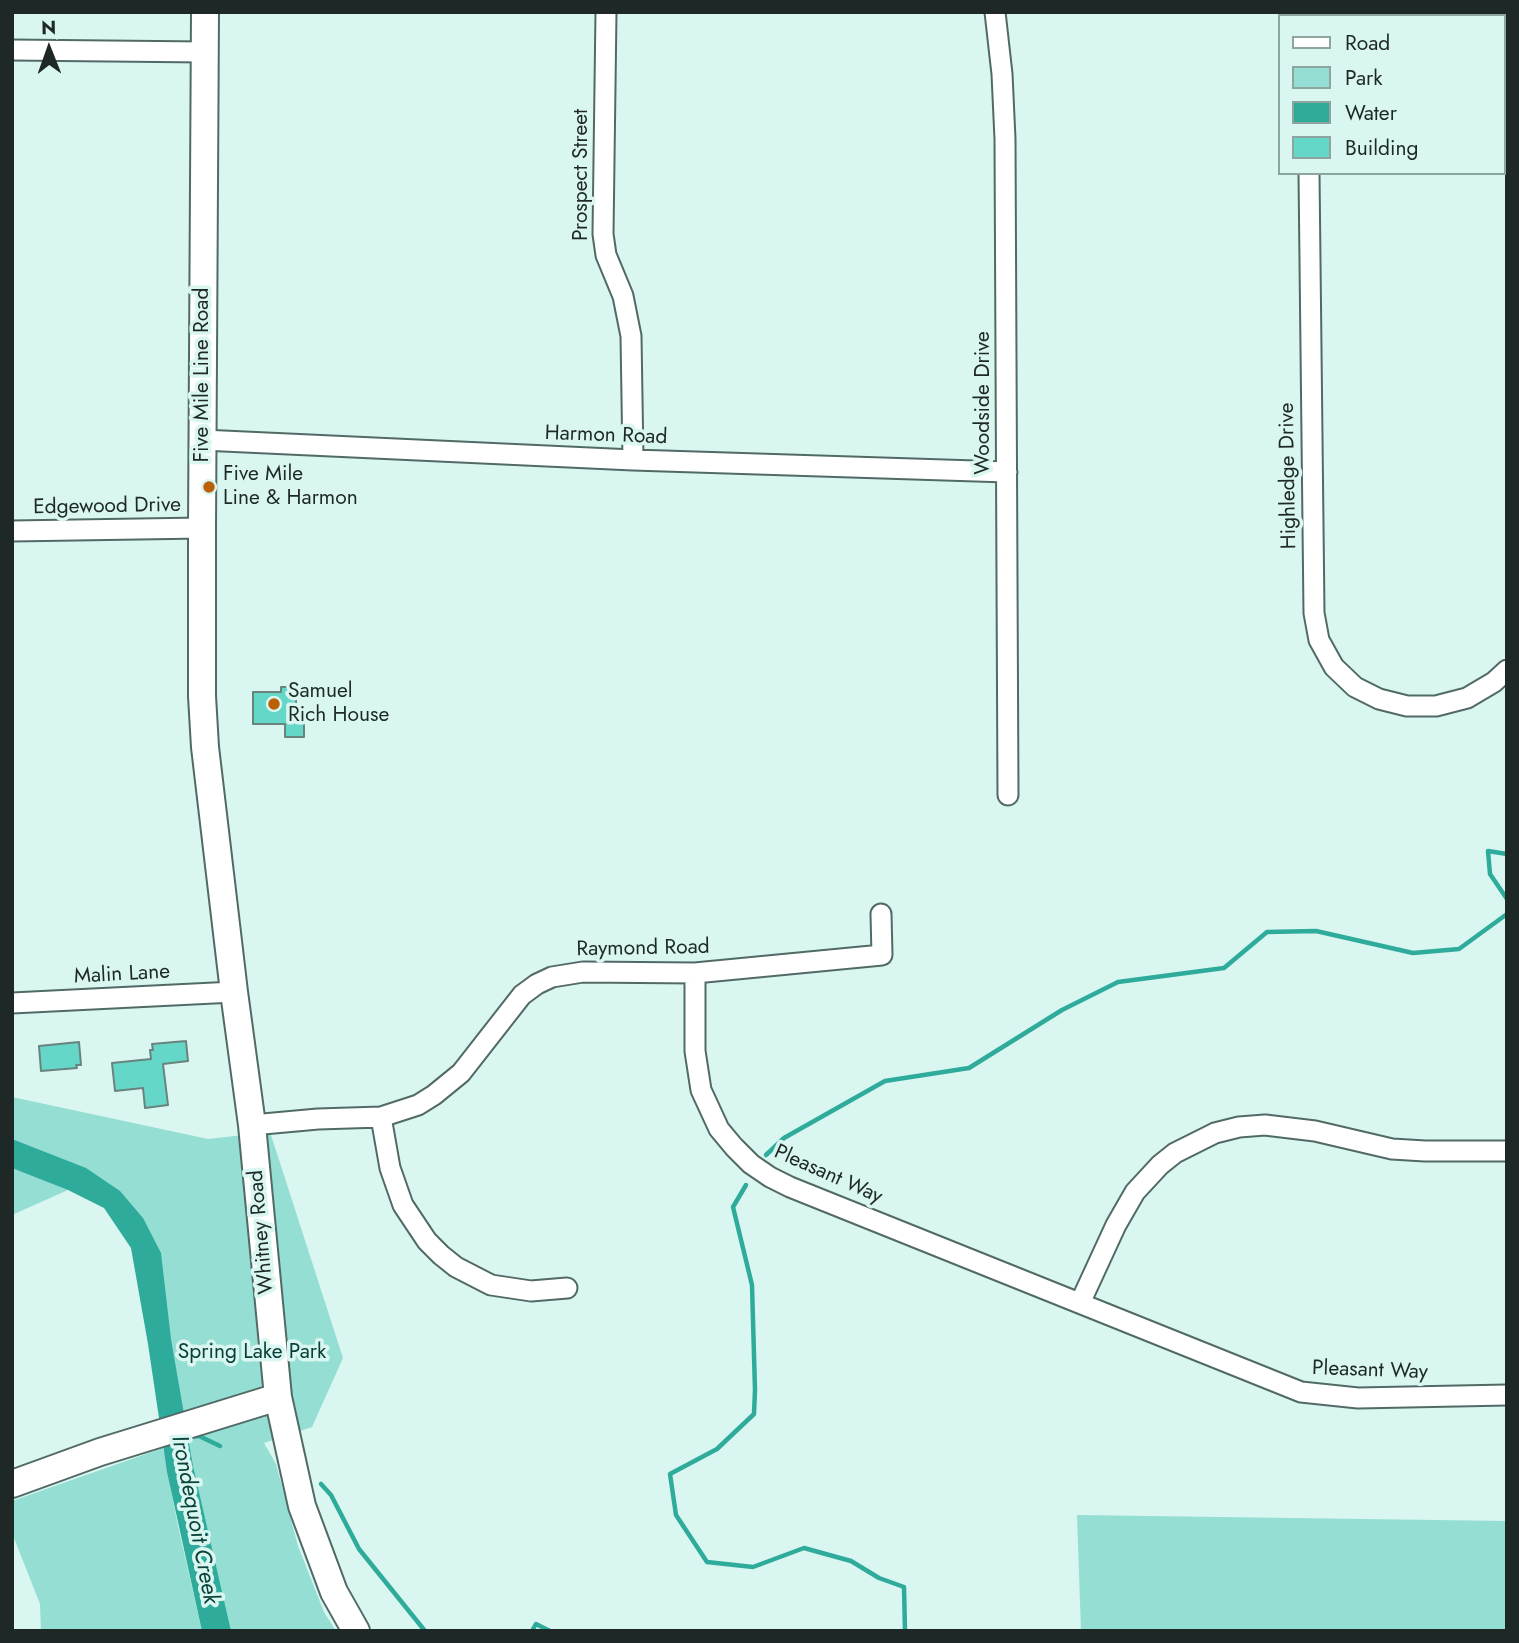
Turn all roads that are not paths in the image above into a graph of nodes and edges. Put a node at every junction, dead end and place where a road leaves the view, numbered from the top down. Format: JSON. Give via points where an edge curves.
{"nodes":[{"id":1,"x":205,"y":12,"type":"edge"},
{"id":2,"x":606,"y":12,"type":"edge"},
{"id":3,"x":995,"y":12,"type":"edge"},
{"id":4,"x":12,"y":50,"type":"edge"},
{"id":5,"x":205,"y":52,"type":"junction"},
{"id":6,"x":1309,"y":175,"type":"edge"},
{"id":7,"x":202,"y":440,"type":"junction"},
{"id":8,"x":633,"y":460,"type":"junction"},
{"id":9,"x":1007,"y":472,"type":"junction"},
{"id":10,"x":202,"y":528,"type":"junction"},
{"id":11,"x":12,"y":531,"type":"edge"},
{"id":12,"x":1507,"y":670,"type":"edge"},
{"id":13,"x":1007,"y":794,"type":"dead end"},
{"id":14,"x":214,"y":822,"type":"joint"},
{"id":15,"x":881,"y":914,"type":"dead end"},
{"id":16,"x":695,"y":973,"type":"junction"},
{"id":17,"x":234,"y":992,"type":"junction"},
{"id":18,"x":12,"y":1003,"type":"edge"},
{"id":19,"x":381,"y":1118,"type":"junction"},
{"id":20,"x":252,"y":1125,"type":"junction"},
{"id":21,"x":1507,"y":1151,"type":"edge"},
{"id":22,"x":567,"y":1288,"type":"dead end"},
{"id":23,"x":1080,"y":1303,"type":"junction"},
{"id":24,"x":1507,"y":1395,"type":"edge"},
{"id":25,"x":278,"y":1397,"type":"junction"},
{"id":26,"x":12,"y":1484,"type":"edge"},
{"id":27,"x":356,"y":1631,"type":"edge"}],
"edges":[{"from":1,"to":5,"type":"main road","name":"Five Mile Line Road"},
{"from":2,"to":8,"type":"street","name":"Prospect Street","via":[[603,234],[631,336]]},
{"from":3,"to":9,"type":"street","name":"Woodside Drive","via":[[1005,139]]},
{"from":4,"to":5,"type":"street"},
{"from":5,"to":7,"type":"main road","name":"Five Mile Line Road"},
{"from":6,"to":12,"type":"street","name":"Highledge Drive","via":[[1314,613],[1319,640],[1334,667],[1355,687],[1407,706],[1467,698]]},
{"from":7,"to":8,"type":"street","name":"Harmon Road"},
{"from":7,"to":10,"type":"main road","name":"Five Mile Line Road"},
{"from":8,"to":9,"type":"street","name":"Harmon Road"},
{"from":9,"to":13,"type":"street","name":"Woodside Drive"},
{"from":10,"to":11,"type":"street","name":"Edgewood Drive"},
{"from":10,"to":14,"type":"main road","name":"Five Mile Line Road","via":[[202,696]]},
{"from":14,"to":17,"type":"main road","name":"Whitney Road"},
{"from":15,"to":16,"type":"street","name":"Raymond Road","via":[[882,956]]},
{"from":16,"to":19,"type":"street","name":"Raymond Road","via":[[583,972],[537,984],[512,1006],[478,1054],[448,1085],[418,1105]]},
{"from":16,"to":23,"type":"street","name":"Pleasant Way","via":[[695,1051],[701,1090],[719,1129],[751,1164],[790,1188]]},
{"from":17,"to":18,"type":"street","name":"Malin Lane"},
{"from":17,"to":20,"type":"main road","name":"Whitney Road"},
{"from":19,"to":20,"type":"street","name":"Raymond Road"},
{"from":19,"to":22,"type":"street","via":[[390,1168],[403,1205],[441,1255],[491,1284],[531,1291]]},
{"from":20,"to":25,"type":"main road","name":"Whitney Road"},
{"from":21,"to":23,"type":"street","via":[[1392,1149],[1265,1125],[1215,1133],[1160,1164],[1135,1192]]},
{"from":23,"to":24,"type":"street","name":"Pleasant Way","via":[[1301,1392],[1358,1398]]},
{"from":25,"to":26,"type":"main road"},
{"from":25,"to":27,"type":"main road","name":"Whitney Road","via":[[302,1506],[334,1592]]}]}
